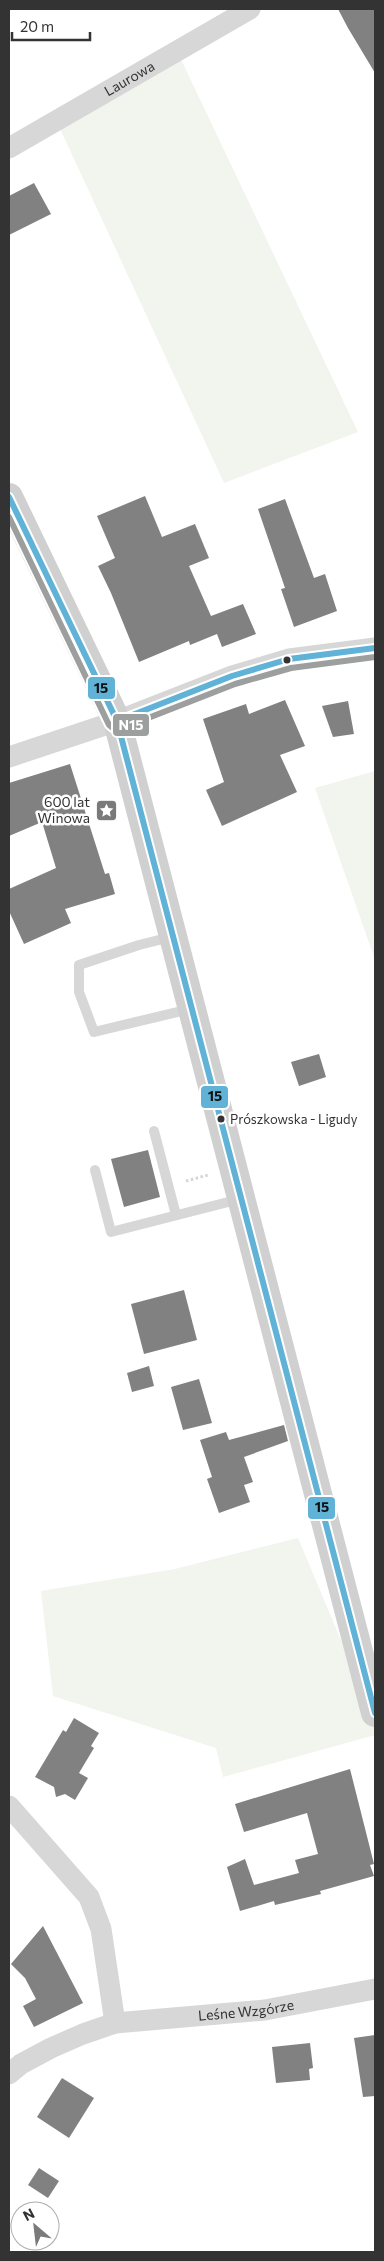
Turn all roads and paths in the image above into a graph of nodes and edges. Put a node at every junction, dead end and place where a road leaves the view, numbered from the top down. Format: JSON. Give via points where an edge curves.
{"nodes":[{"id":1,"x":250,"y":9,"type":"edge"},
{"id":2,"x":9,"y":148,"type":"edge"},
{"id":3,"x":9,"y":497,"type":"edge"},
{"id":4,"x":375,"y":648,"type":"edge"},
{"id":5,"x":117,"y":721,"type":"junction"},
{"id":6,"x":9,"y":757,"type":"edge"},
{"id":7,"x":173,"y":937,"type":"junction"},
{"id":8,"x":191,"y":1009,"type":"junction"},
{"id":9,"x":154,"y":1131,"type":"dead end"},
{"id":10,"x":95,"y":1170,"type":"dead end"},
{"id":11,"x":209,"y":1175,"type":"dead end"},
{"id":12,"x":168,"y":1186,"type":"junction"},
{"id":13,"x":240,"y":1199,"type":"junction"},
{"id":14,"x":176,"y":1216,"type":"junction"},
{"id":15,"x":375,"y":1713,"type":"edge"},
{"id":16,"x":9,"y":1806,"type":"edge"},
{"id":17,"x":375,"y":1989,"type":"edge"},
{"id":18,"x":115,"y":2024,"type":"junction"},
{"id":19,"x":9,"y":2074,"type":"edge"}],
"edges":[{"from":1,"to":2,"type":"street","name":"Laurowa"},
{"from":3,"to":5,"type":"main road"},
{"from":4,"to":5,"type":"street","via":[[289,659],[232,676]]},
{"from":5,"to":6,"type":"street"},
{"from":5,"to":7,"type":"main road"},
{"from":7,"to":8,"type":"main road"},
{"from":7,"to":8,"type":"lane","via":[[79,965],[79,992],[94,1032]]},
{"from":8,"to":13,"type":"main road"},
{"from":9,"to":12,"type":"lane"},
{"from":10,"to":14,"type":"lane","via":[[111,1232]]},
{"from":11,"to":12,"type":"path"},
{"from":12,"to":14,"type":"lane"},
{"from":13,"to":14,"type":"lane"},
{"from":13,"to":15,"type":"main road"},
{"from":16,"to":18,"type":"street","via":[[89,1898],[101,1929]]},
{"from":17,"to":18,"type":"street","name":"Leśne Wzgórze","via":[[265,2010]]},
{"from":18,"to":19,"type":"street","name":"Leśne Wzgórze","via":[[51,2048]]}]}
